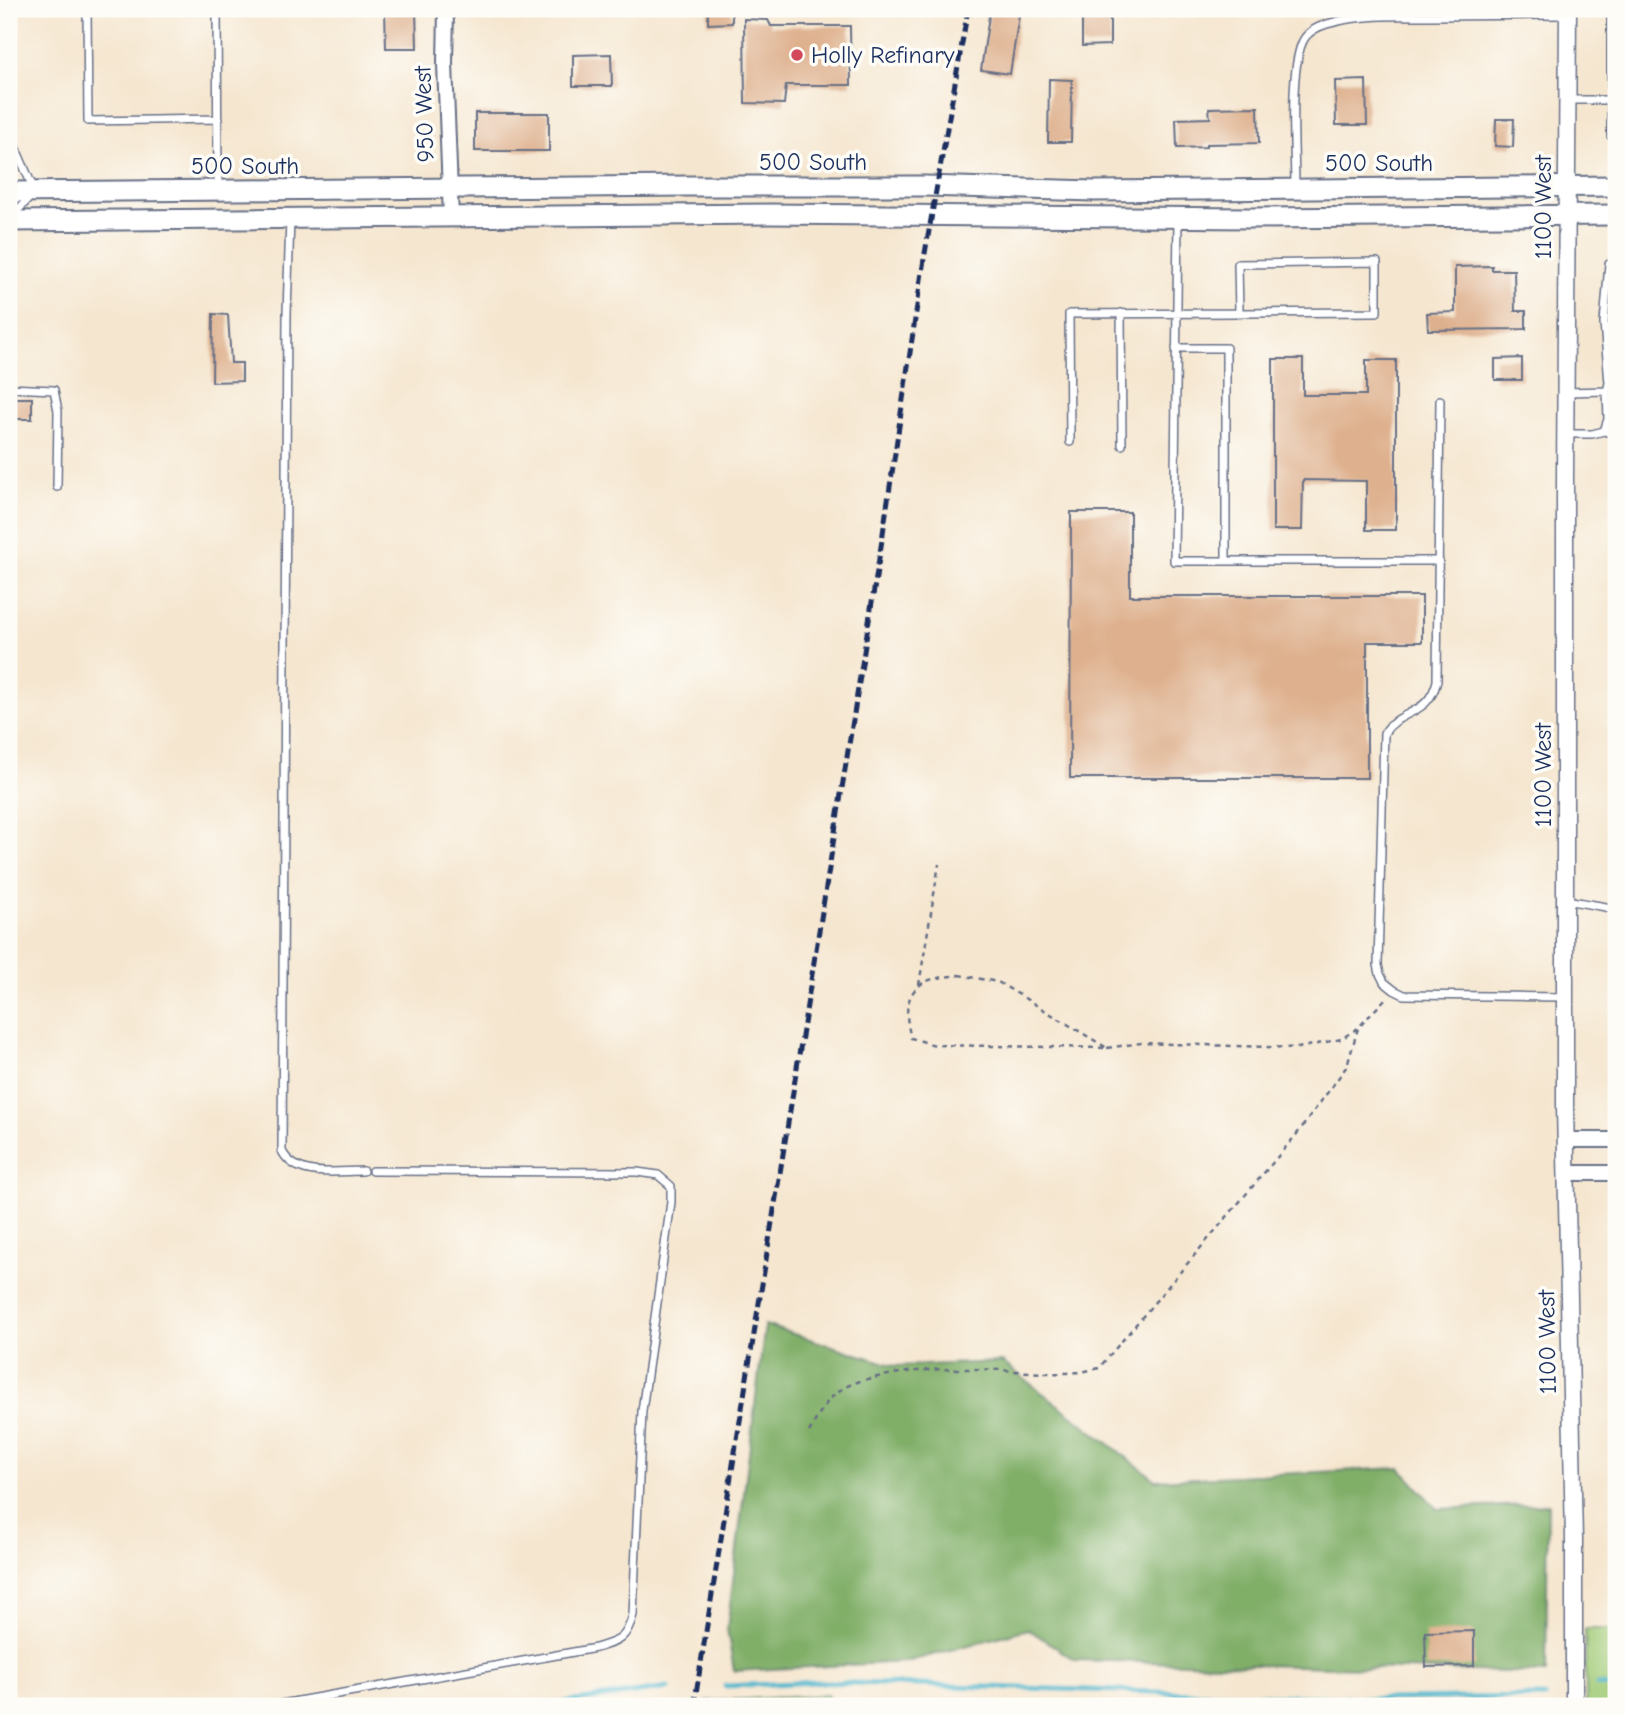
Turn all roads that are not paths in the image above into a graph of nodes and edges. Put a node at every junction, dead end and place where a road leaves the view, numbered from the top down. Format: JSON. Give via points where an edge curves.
{"nodes":[{"id":1,"x":87,"y":9,"type":"edge"},
{"id":2,"x":217,"y":9,"type":"edge"},
{"id":3,"x":446,"y":9,"type":"edge"},
{"id":4,"x":1611,"y":9,"type":"edge"},
{"id":5,"x":1568,"y":12,"type":"edge"},
{"id":6,"x":1614,"y":19,"type":"edge"},
{"id":7,"x":1614,"y":99,"type":"edge"},
{"id":8,"x":1567,"y":100,"type":"junction"},
{"id":9,"x":218,"y":119,"type":"junction"},
{"id":10,"x":9,"y":133,"type":"edge"},
{"id":11,"x":1616,"y":136,"type":"edge"},
{"id":12,"x":1566,"y":186,"type":"junction"},
{"id":13,"x":1616,"y":186,"type":"edge"},
{"id":14,"x":450,"y":188,"type":"junction"},
{"id":15,"x":1295,"y":189,"type":"junction"},
{"id":16,"x":218,"y":190,"type":"junction"},
{"id":17,"x":9,"y":192,"type":"edge"},
{"id":18,"x":35,"y":192,"type":"junction"},
{"id":19,"x":9,"y":214,"type":"edge"},
{"id":20,"x":1616,"y":215,"type":"edge"},
{"id":21,"x":1566,"y":216,"type":"junction"},
{"id":22,"x":290,"y":218,"type":"junction"},
{"id":23,"x":451,"y":218,"type":"junction"},
{"id":24,"x":1178,"y":218,"type":"junction"},
{"id":25,"x":9,"y":221,"type":"edge"},
{"id":26,"x":1616,"y":262,"type":"edge"},
{"id":27,"x":1177,"y":312,"type":"junction"},
{"id":28,"x":1239,"y":312,"type":"junction"},
{"id":29,"x":1121,"y":313,"type":"junction"},
{"id":30,"x":1176,"y":348,"type":"junction"},
{"id":31,"x":9,"y":388,"type":"edge"},
{"id":32,"x":1606,"y":391,"type":"junction"},
{"id":33,"x":1565,"y":392,"type":"junction"},
{"id":34,"x":1440,"y":400,"type":"dead end"},
{"id":35,"x":1604,"y":431,"type":"junction"},
{"id":36,"x":1565,"y":434,"type":"junction"},
{"id":37,"x":1616,"y":435,"type":"edge"},
{"id":38,"x":1069,"y":442,"type":"dead end"},
{"id":39,"x":1122,"y":445,"type":"dead end"},
{"id":40,"x":57,"y":487,"type":"dead end"},
{"id":41,"x":1226,"y":561,"type":"junction"},
{"id":42,"x":1439,"y":561,"type":"junction"},
{"id":43,"x":1566,"y":900,"type":"junction"},
{"id":44,"x":1616,"y":911,"type":"edge"},
{"id":45,"x":1566,"y":997,"type":"junction"},
{"id":46,"x":1566,"y":1140,"type":"junction"},
{"id":47,"x":1616,"y":1140,"type":"edge"},
{"id":48,"x":1567,"y":1173,"type":"junction"},
{"id":49,"x":1616,"y":1173,"type":"edge"},
{"id":50,"x":270,"y":1706,"type":"edge"},
{"id":51,"x":1574,"y":1706,"type":"edge"}],
"edges":[{"from":1,"to":9,"type":"lane","via":[[88,121]]},
{"from":2,"to":9,"type":"lane"},
{"from":3,"to":14,"type":"street","name":"950 West"},
{"from":4,"to":6,"type":"lane"},
{"from":5,"to":8,"type":"street","name":"1100 West"},
{"from":5,"to":15,"type":"lane","via":[[1378,16],[1346,19],[1311,31],[1302,42],[1298,60]]},
{"from":6,"to":7,"type":"lane"},
{"from":7,"to":8,"type":"lane"},
{"from":7,"to":11,"type":"lane","via":[[1611,136]]},
{"from":8,"to":12,"type":"street","name":"1100 West"},
{"from":9,"to":16,"type":"lane"},
{"from":10,"to":18,"type":"lane"},
{"from":12,"to":13,"type":"main road","name":"500 South"},
{"from":12,"to":15,"type":"main road","name":"500 South"},
{"from":12,"to":21,"type":"street","name":"1100 West"},
{"from":14,"to":15,"type":"main road","name":"500 South"},
{"from":14,"to":16,"type":"main road","name":"500 South"},
{"from":14,"to":23,"type":"street","name":"950 West"},
{"from":16,"to":18,"type":"main road","name":"500 South"},
{"from":17,"to":18,"type":"main road","name":"500 South"},
{"from":18,"to":19,"type":"lane"},
{"from":20,"to":21,"type":"main road"},
{"from":21,"to":24,"type":"main road"},
{"from":21,"to":33,"type":"street","name":"1100 West"},
{"from":22,"to":23,"type":"main road"},
{"from":22,"to":25,"type":"main road"},
{"from":22,"to":50,"type":"lane","via":[[282,1151],[298,1168],[637,1172],[658,1175],[671,1186],[671,1202],[642,1411],[629,1631],[619,1641],[596,1648]]},
{"from":23,"to":24,"type":"main road","via":[[842,214]]},
{"from":24,"to":27,"type":"lane"},
{"from":26,"to":32,"type":"lane","via":[[1609,264],[1604,323]]},
{"from":27,"to":28,"type":"lane"},
{"from":27,"to":29,"type":"lane"},
{"from":27,"to":30,"type":"lane"},
{"from":28,"to":28,"type":"lane","via":[[1238,264],[1377,261],[1377,312]]},
{"from":29,"to":38,"type":"lane","via":[[1069,314]]},
{"from":29,"to":39,"type":"lane"},
{"from":30,"to":41,"type":"lane","via":[[1226,348]]},
{"from":30,"to":41,"type":"lane","via":[[1174,561]]},
{"from":31,"to":40,"type":"lane","via":[[54,390]]},
{"from":32,"to":33,"type":"lane"},
{"from":32,"to":35,"type":"lane"},
{"from":33,"to":36,"type":"street","name":"1100 West"},
{"from":34,"to":42,"type":"lane"},
{"from":35,"to":36,"type":"lane"},
{"from":35,"to":37,"type":"lane"},
{"from":36,"to":43,"type":"street","name":"1100 West"},
{"from":41,"to":42,"type":"lane"},
{"from":42,"to":45,"type":"lane","via":[[1439,650],[1433,696],[1391,723],[1384,733],[1380,974],[1394,990],[1419,996]]},
{"from":43,"to":44,"type":"lane"},
{"from":43,"to":45,"type":"street","name":"1100 West"},
{"from":45,"to":46,"type":"street","name":"1100 West"},
{"from":46,"to":47,"type":"street"},
{"from":46,"to":48,"type":"street","name":"1100 West"},
{"from":48,"to":49,"type":"street"},
{"from":48,"to":51,"type":"street","name":"1100 West"}]}
